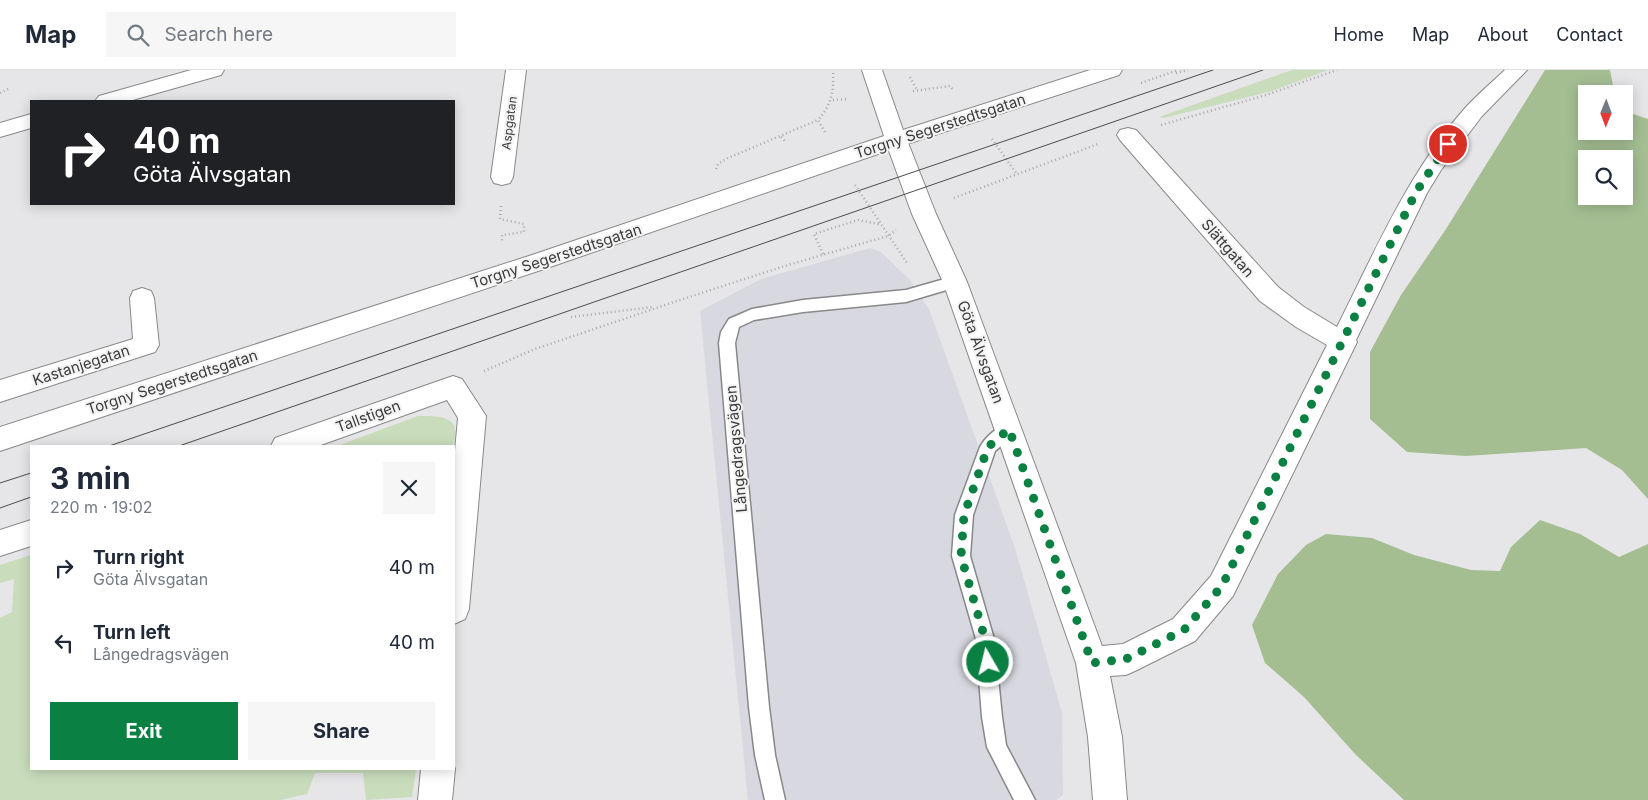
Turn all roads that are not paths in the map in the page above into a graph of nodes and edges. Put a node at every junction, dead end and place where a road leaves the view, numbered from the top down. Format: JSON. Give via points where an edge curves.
{"nodes":[{"id":1,"x":214,"y":70,"type":"edge"},
{"id":2,"x":516,"y":70,"type":"edge"},
{"id":3,"x":872,"y":70,"type":"edge"},
{"id":4,"x":1112,"y":70,"type":"edge"},
{"id":5,"x":1517,"y":70,"type":"edge"},
{"id":6,"x":109,"y":100,"type":"edge"},
{"id":7,"x":30,"y":121,"type":"edge"},
{"id":8,"x":0,"y":130,"type":"edge"},
{"id":9,"x":1128,"y":135,"type":"dead end"},
{"id":10,"x":896,"y":140,"type":"junction"},
{"id":11,"x":502,"y":177,"type":"road end"},
{"id":12,"x":955,"y":282,"type":"junction"},
{"id":13,"x":142,"y":298,"type":"dead end"},
{"id":14,"x":1344,"y":342,"type":"junction"},
{"id":15,"x":0,"y":391,"type":"edge"},
{"id":16,"x":1009,"y":429,"type":"junction"},
{"id":17,"x":0,"y":439,"type":"edge"},
{"id":18,"x":288,"y":445,"type":"edge"},
{"id":19,"x":30,"y":533,"type":"edge"},
{"id":20,"x":0,"y":544,"type":"edge"},
{"id":21,"x":455,"y":598,"type":"edge"},
{"id":22,"x":1092,"y":663,"type":"junction"},
{"id":23,"x":438,"y":770,"type":"edge"},
{"id":24,"x":435,"y":800,"type":"edge"},
{"id":25,"x":775,"y":800,"type":"edge"},
{"id":26,"x":1025,"y":800,"type":"edge"},
{"id":27,"x":1110,"y":800,"type":"edge"}],
"edges":[{"from":1,"to":6,"type":"street"},
{"from":2,"to":11,"type":"street","name":"Aspgatan"},
{"from":3,"to":10,"type":"street","name":"Göta Älvsgatan"},
{"from":4,"to":10,"type":"street","name":"Torgny Segerstedtsgatan"},
{"from":5,"to":14,"type":"street","via":[[1474,111],[1433,165],[1416,192]]},
{"from":7,"to":8,"type":"street"},
{"from":9,"to":14,"type":"street","name":"Slättgatan","via":[[1269,294],[1318,330]]},
{"from":10,"to":12,"type":"street","name":"Göta Älvsgatan"},
{"from":10,"to":17,"type":"street","name":"Torgny Segerstedtsgatan","via":[[569,252]]},
{"from":12,"to":16,"type":"street","name":"Göta Älvsgatan"},
{"from":12,"to":25,"type":"lane","name":"Långedragsvägen","via":[[906,296],[803,306],[752,316],[734,323],[729,332],[727,344],[751,629],[765,755]]},
{"from":13,"to":15,"type":"street","name":"Kastanjegatan","via":[[146,345]]},
{"from":14,"to":22,"type":"street","via":[[1222,586],[1184,630],[1126,659]]},
{"from":16,"to":22,"type":"street","name":"Göta Älvsgatan"},
{"from":16,"to":26,"type":"lane","via":[[988,447],[964,515],[961,556],[985,639],[997,747]]},
{"from":18,"to":21,"type":"street","name":"Tallstigen","via":[[452,387],[472,416]]},
{"from":19,"to":20,"type":"street"},
{"from":22,"to":27,"type":"street","name":"Göta Älvsgatan","via":[[1105,737]]},
{"from":23,"to":24,"type":"street"}]}
